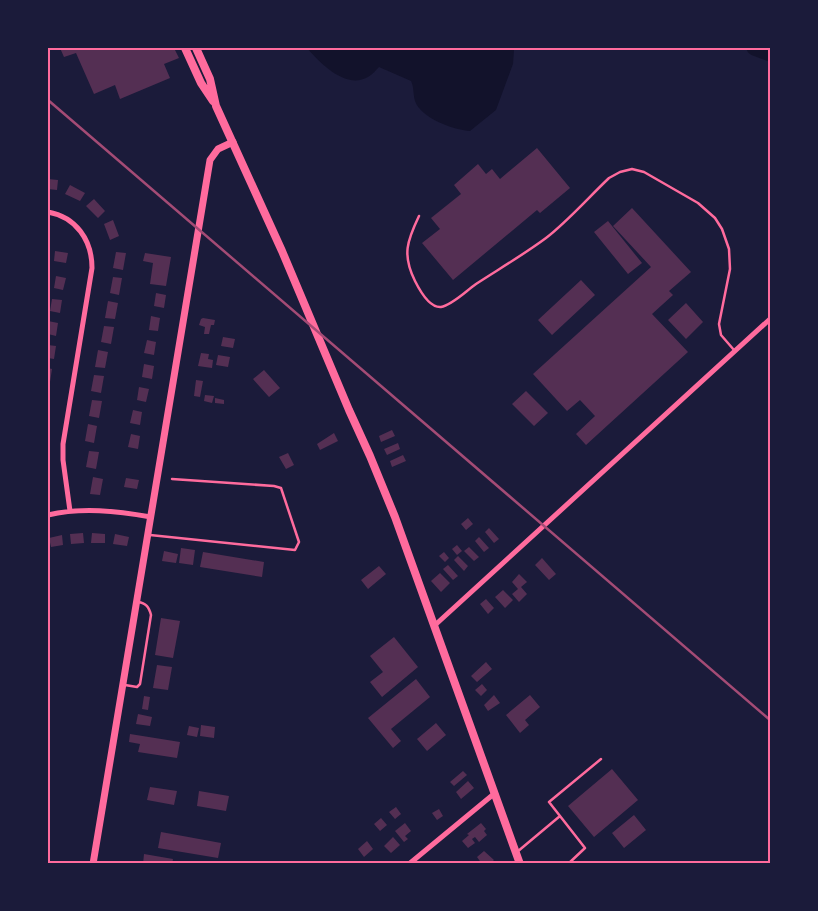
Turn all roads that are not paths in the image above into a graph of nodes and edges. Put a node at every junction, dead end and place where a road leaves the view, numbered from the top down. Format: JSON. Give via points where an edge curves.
{"nodes":[{"id":1,"x":185,"y":48,"type":"edge"},
{"id":2,"x":196,"y":48,"type":"edge"},
{"id":3,"x":216,"y":106,"type":"junction"},
{"id":4,"x":233,"y":142,"type":"junction"},
{"id":5,"x":48,"y":212,"type":"edge"},
{"id":6,"x":419,"y":216,"type":"dead end"},
{"id":7,"x":770,"y":319,"type":"edge"},
{"id":8,"x":735,"y":351,"type":"junction"},
{"id":9,"x":172,"y":479,"type":"dead end"},
{"id":10,"x":70,"y":512,"type":"junction"},
{"id":11,"x":48,"y":515,"type":"edge"},
{"id":12,"x":152,"y":517,"type":"junction"},
{"id":13,"x":149,"y":534,"type":"junction"},
{"id":14,"x":137,"y":602,"type":"junction"},
{"id":15,"x":434,"y":626,"type":"junction"},
{"id":16,"x":123,"y":684,"type":"junction"},
{"id":17,"x":601,"y":759,"type":"dead end"},
{"id":18,"x":495,"y":793,"type":"junction"},
{"id":19,"x":560,"y":816,"type":"junction"},
{"id":20,"x":516,"y":853,"type":"junction"},
{"id":21,"x":93,"y":864,"type":"edge"},
{"id":22,"x":409,"y":864,"type":"edge"},
{"id":23,"x":520,"y":864,"type":"edge"},
{"id":24,"x":568,"y":864,"type":"edge"}],
"edges":[{"from":1,"to":3,"type":"main road"},
{"from":2,"to":3,"type":"main road","via":[[210,79]]},
{"from":3,"to":4,"type":"main road"},
{"from":4,"to":12,"type":"street","via":[[215,152],[210,160]]},
{"from":4,"to":15,"type":"main road","via":[[370,456]]},
{"from":5,"to":10,"type":"street","via":[[77,226],[87,241],[92,259],[63,444]]},
{"from":6,"to":8,"type":"lane","via":[[410,234],[406,253],[425,297],[433,305],[441,307],[547,237],[610,178],[632,169],[644,172],[698,203],[722,229],[729,249],[730,269],[719,324],[721,335]]},
{"from":7,"to":8,"type":"street"},
{"from":8,"to":15,"type":"street"},
{"from":9,"to":13,"type":"lane","via":[[281,488],[298,546],[295,550]]},
{"from":10,"to":11,"type":"street"},
{"from":10,"to":12,"type":"street","via":[[109,511]]},
{"from":12,"to":13,"type":"street"},
{"from":13,"to":14,"type":"street"},
{"from":14,"to":16,"type":"street"},
{"from":14,"to":16,"type":"lane","via":[[144,603],[151,615],[140,684],[137,687]]},
{"from":15,"to":18,"type":"main road"},
{"from":16,"to":21,"type":"street"},
{"from":17,"to":19,"type":"lane","via":[[549,802]]},
{"from":18,"to":20,"type":"main road"},
{"from":18,"to":22,"type":"street"},
{"from":19,"to":20,"type":"lane"},
{"from":19,"to":24,"type":"lane","via":[[585,848]]},
{"from":20,"to":23,"type":"main road"}]}
